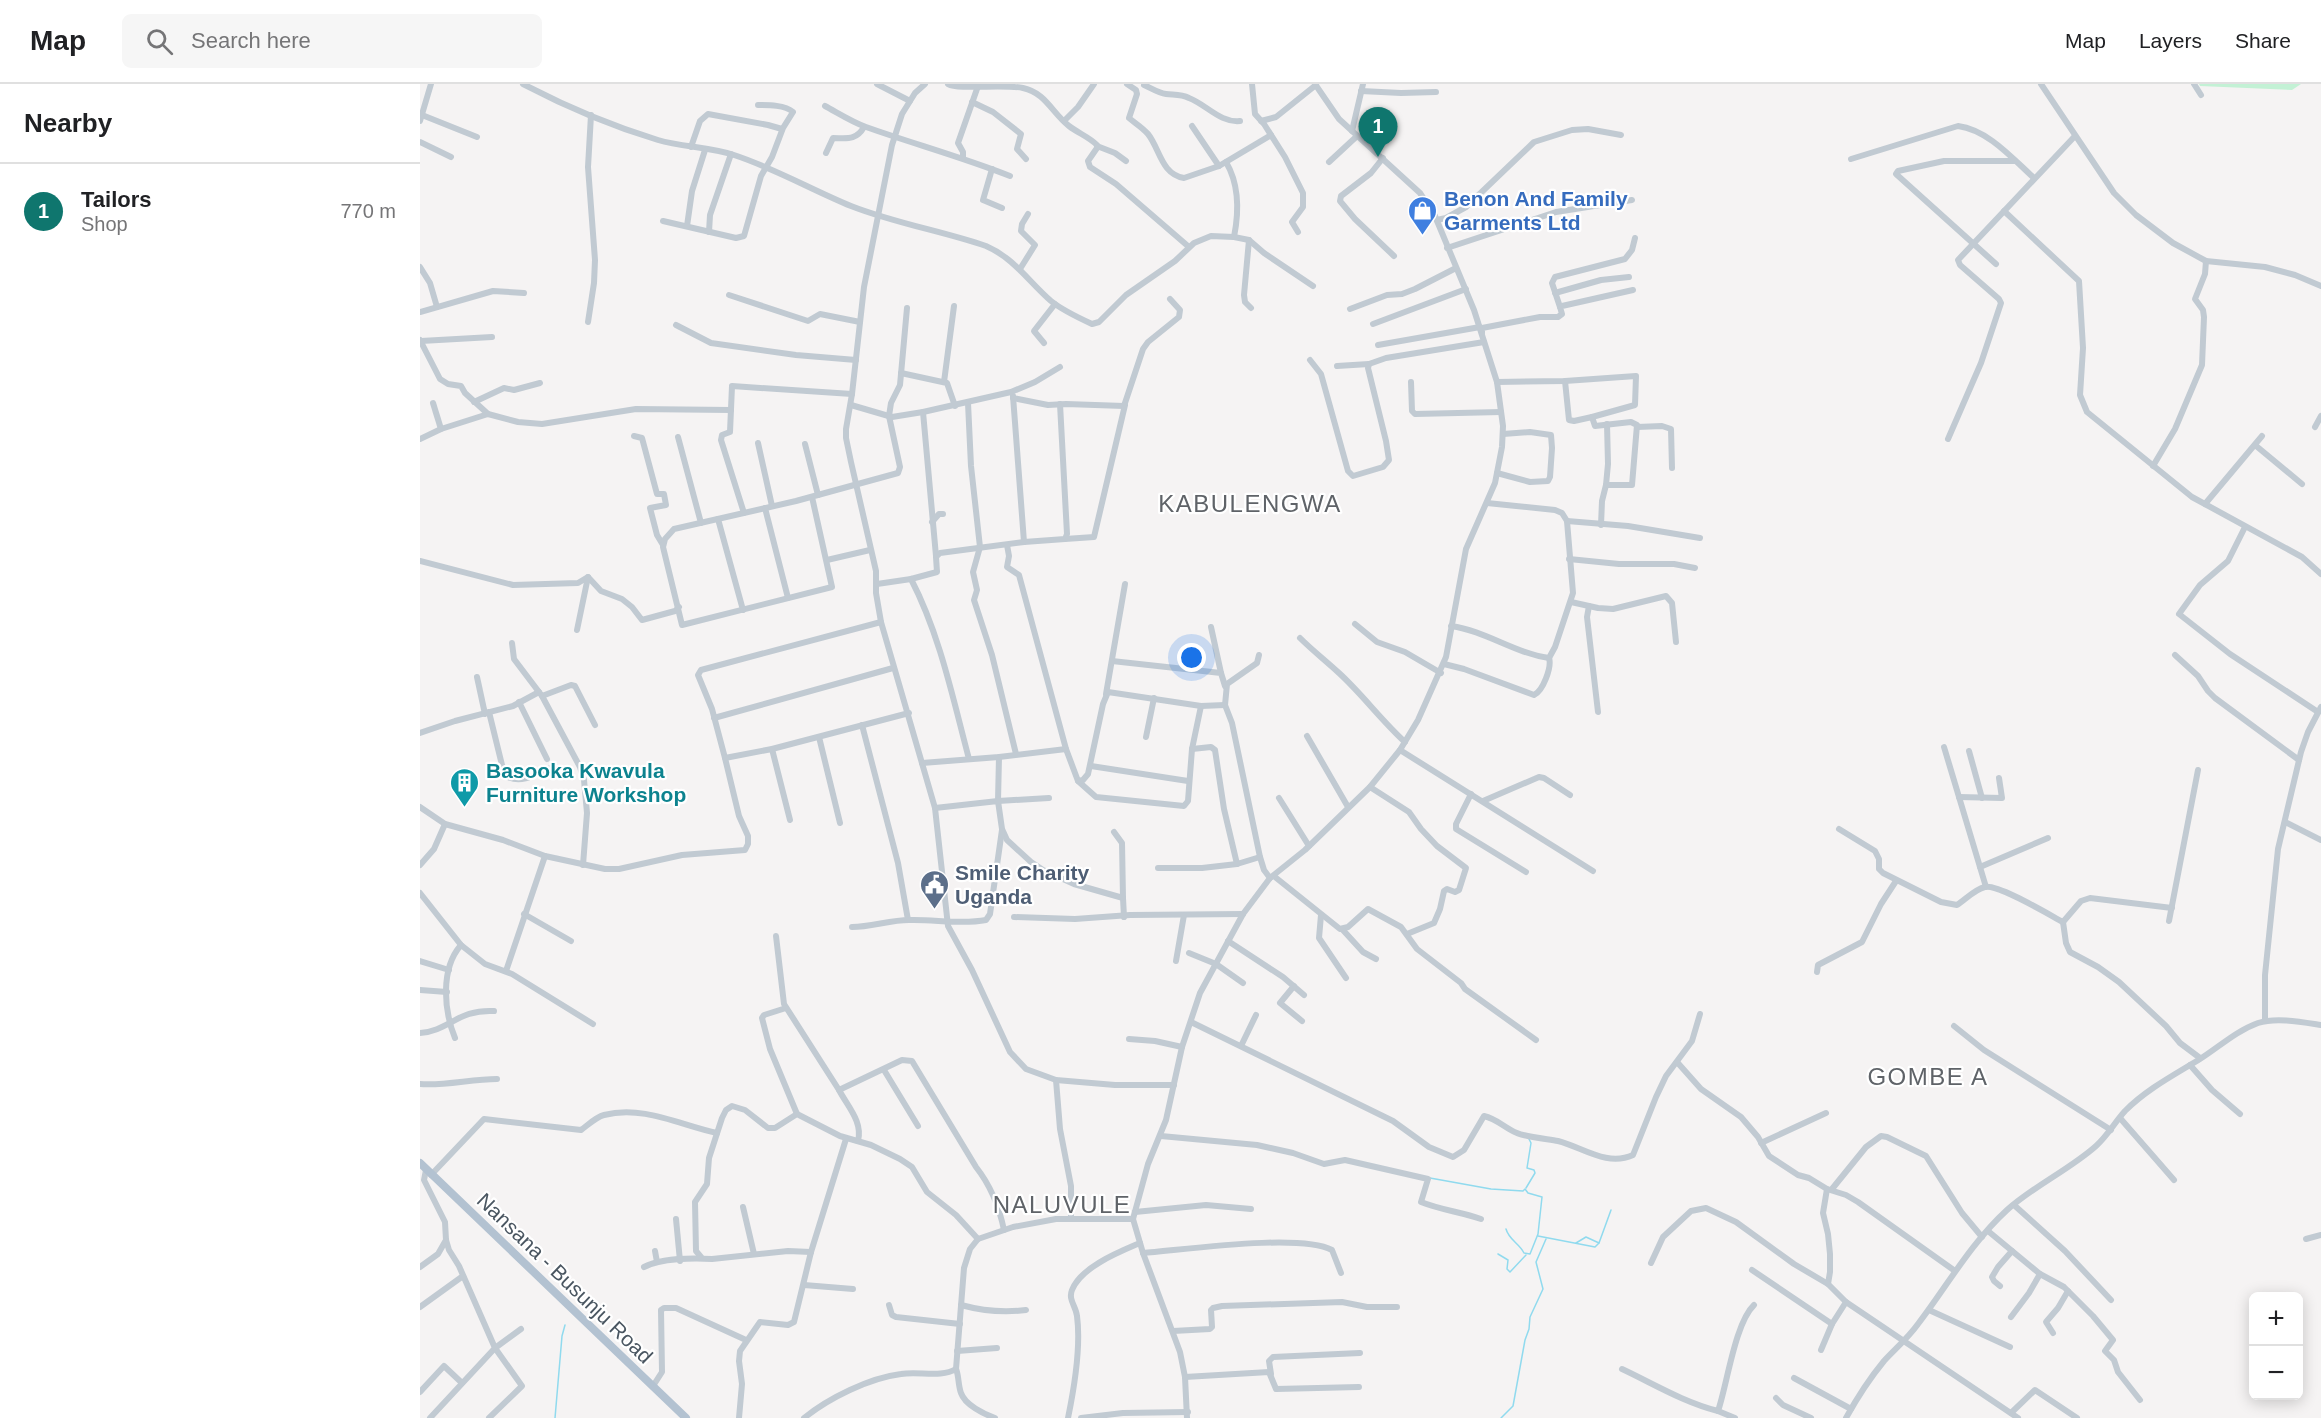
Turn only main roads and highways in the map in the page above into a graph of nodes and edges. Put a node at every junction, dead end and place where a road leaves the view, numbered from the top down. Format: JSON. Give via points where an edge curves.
{"nodes":[{"id":1,"x":420,"y":1163,"type":"edge"},
{"id":2,"x":686,"y":1418,"type":"edge"}],
"edges":[{"from":1,"to":2,"type":"main road","name":"Nansana - Busunju Road"}]}
